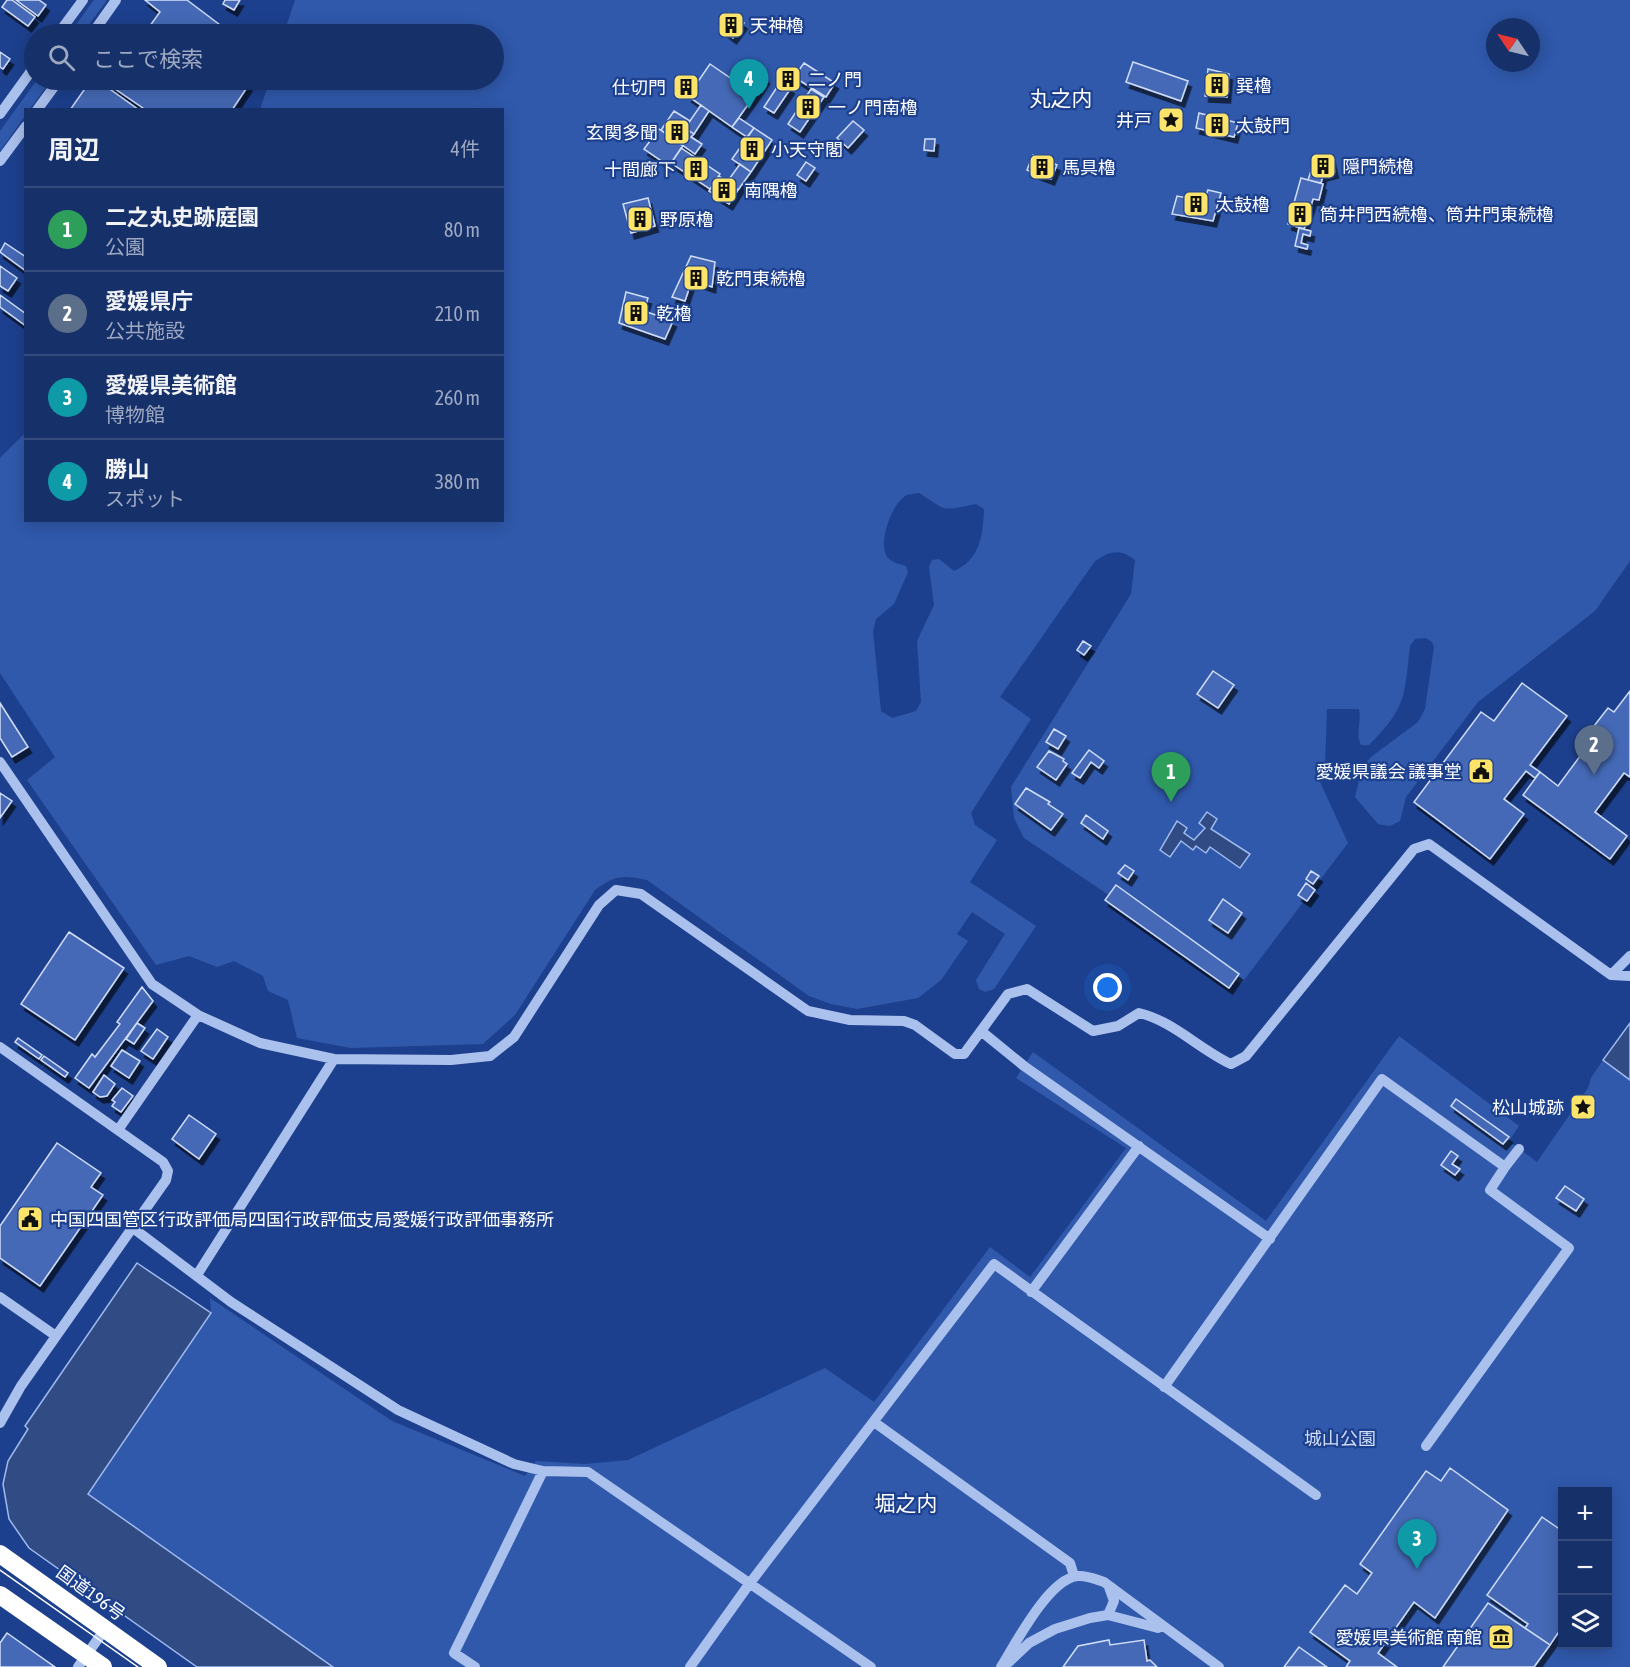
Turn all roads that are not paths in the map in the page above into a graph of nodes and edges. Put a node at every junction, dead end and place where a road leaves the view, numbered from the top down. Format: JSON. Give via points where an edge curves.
{"nodes":[{"id":1,"x":83,"y":0,"type":"edge"},
{"id":2,"x":116,"y":0,"type":"edge"},
{"id":3,"x":65,"y":24,"type":"edge"},
{"id":4,"x":99,"y":24,"type":"edge"},
{"id":5,"x":24,"y":81,"type":"edge"},
{"id":6,"x":52,"y":90,"type":"edge"},
{"id":7,"x":39,"y":108,"type":"edge"},
{"id":8,"x":0,"y":114,"type":"edge"},
{"id":9,"x":24,"y":129,"type":"edge"},
{"id":10,"x":0,"y":161,"type":"edge"},
{"id":11,"x":0,"y":762,"type":"edge"},
{"id":12,"x":1630,"y":956,"type":"edge"},
{"id":13,"x":1611,"y":975,"type":"junction"},
{"id":14,"x":1630,"y":976,"type":"edge"},
{"id":15,"x":198,"y":1015,"type":"junction"},
{"id":16,"x":981,"y":1031,"type":"junction"},
{"id":17,"x":0,"y":1047,"type":"edge"},
{"id":18,"x":334,"y":1059,"type":"junction"},
{"id":19,"x":118,"y":1130,"type":"junction"},
{"id":20,"x":1139,"y":1146,"type":"junction"},
{"id":21,"x":1519,"y":1149,"type":"dead end"},
{"id":22,"x":1505,"y":1167,"type":"junction"},
{"id":23,"x":133,"y":1228,"type":"junction"},
{"id":24,"x":1270,"y":1239,"type":"junction"},
{"id":25,"x":197,"y":1275,"type":"junction"},
{"id":26,"x":1031,"y":1292,"type":"junction"},
{"id":27,"x":0,"y":1297,"type":"edge"},
{"id":28,"x":56,"y":1336,"type":"junction"},
{"id":29,"x":1164,"y":1387,"type":"junction"},
{"id":30,"x":874,"y":1422,"type":"junction"},
{"id":31,"x":0,"y":1423,"type":"edge"},
{"id":32,"x":1426,"y":1446,"type":"dead end"},
{"id":33,"x":543,"y":1471,"type":"junction"},
{"id":34,"x":1316,"y":1495,"type":"dead end"},
{"id":35,"x":0,"y":1554,"type":"edge"},
{"id":36,"x":1074,"y":1576,"type":"junction"},
{"id":37,"x":1104,"y":1582,"type":"junction"},
{"id":38,"x":750,"y":1583,"type":"junction"},
{"id":39,"x":0,"y":1595,"type":"edge"},
{"id":40,"x":1108,"y":1614,"type":"junction"},
{"id":41,"x":105,"y":1629,"type":"junction"},
{"id":42,"x":1170,"y":1632,"type":"junction"},
{"id":43,"x":82,"y":1661,"type":"edge"},
{"id":44,"x":103,"y":1667,"type":"edge"},
{"id":45,"x":158,"y":1667,"type":"edge"},
{"id":46,"x":475,"y":1667,"type":"edge"},
{"id":47,"x":690,"y":1667,"type":"edge"},
{"id":48,"x":871,"y":1667,"type":"edge"},
{"id":49,"x":1003,"y":1667,"type":"edge"},
{"id":50,"x":1219,"y":1667,"type":"edge"}],
"edges":[{"from":1,"to":3,"type":"street"},
{"from":2,"to":4,"type":"street"},
{"from":5,"to":8,"type":"street"},
{"from":6,"to":7,"type":"street"},
{"from":9,"to":10,"type":"street"},
{"from":11,"to":15,"type":"street","via":[[152,984]]},
{"from":12,"to":13,"type":"street"},
{"from":13,"to":14,"type":"street"},
{"from":13,"to":16,"type":"street","via":[[1429,844],[1414,849],[1245,1056],[1231,1064],[1156,1017],[1138,1013],[1118,1026],[1093,1030],[1027,989],[1008,994]]},
{"from":15,"to":18,"type":"street","via":[[260,1043]]},
{"from":15,"to":19,"type":"street"},
{"from":16,"to":18,"type":"street","via":[[964,1054],[956,1054],[904,1021],[850,1020],[808,1011],[641,894],[616,891],[599,905],[514,1037],[490,1056],[451,1060]]},
{"from":16,"to":20,"type":"street"},
{"from":17,"to":19,"type":"street"},
{"from":18,"to":25,"type":"street"},
{"from":19,"to":23,"type":"street","via":[[166,1166],[167,1177]]},
{"from":20,"to":24,"type":"street"},
{"from":20,"to":26,"type":"street"},
{"from":21,"to":22,"type":"street"},
{"from":22,"to":24,"type":"street","via":[[1382,1080]]},
{"from":22,"to":32,"type":"street","via":[[1490,1190],[1569,1248]]},
{"from":23,"to":25,"type":"street"},
{"from":23,"to":28,"type":"street"},
{"from":24,"to":29,"type":"street"},
{"from":25,"to":33,"type":"street","via":[[231,1302],[398,1410],[514,1464]]},
{"from":26,"to":29,"type":"street"},
{"from":26,"to":30,"type":"street","via":[[994,1264]]},
{"from":27,"to":28,"type":"street"},
{"from":28,"to":31,"type":"street"},
{"from":29,"to":34,"type":"street"},
{"from":30,"to":36,"type":"street","via":[[1070,1563]]},
{"from":30,"to":38,"type":"street"},
{"from":33,"to":38,"type":"street","via":[[588,1472]]},
{"from":33,"to":46,"type":"street","via":[[454,1653]]},
{"from":35,"to":41,"type":"highway","name":"国道196号"},
{"from":36,"to":37,"type":"street"},
{"from":36,"to":49,"type":"street","via":[[1042,1603]]},
{"from":37,"to":40,"type":"street","via":[[1114,1601]]},
{"from":37,"to":42,"type":"street"},
{"from":38,"to":47,"type":"street"},
{"from":38,"to":48,"type":"street"},
{"from":39,"to":43,"type":"highway"},
{"from":40,"to":42,"type":"street"},
{"from":40,"to":49,"type":"street","via":[[1055,1629],[1029,1643]]},
{"from":41,"to":43,"type":"street"},
{"from":41,"to":45,"type":"highway","name":"国道196号"},
{"from":42,"to":50,"type":"street"},
{"from":43,"to":44,"type":"highway"}]}
